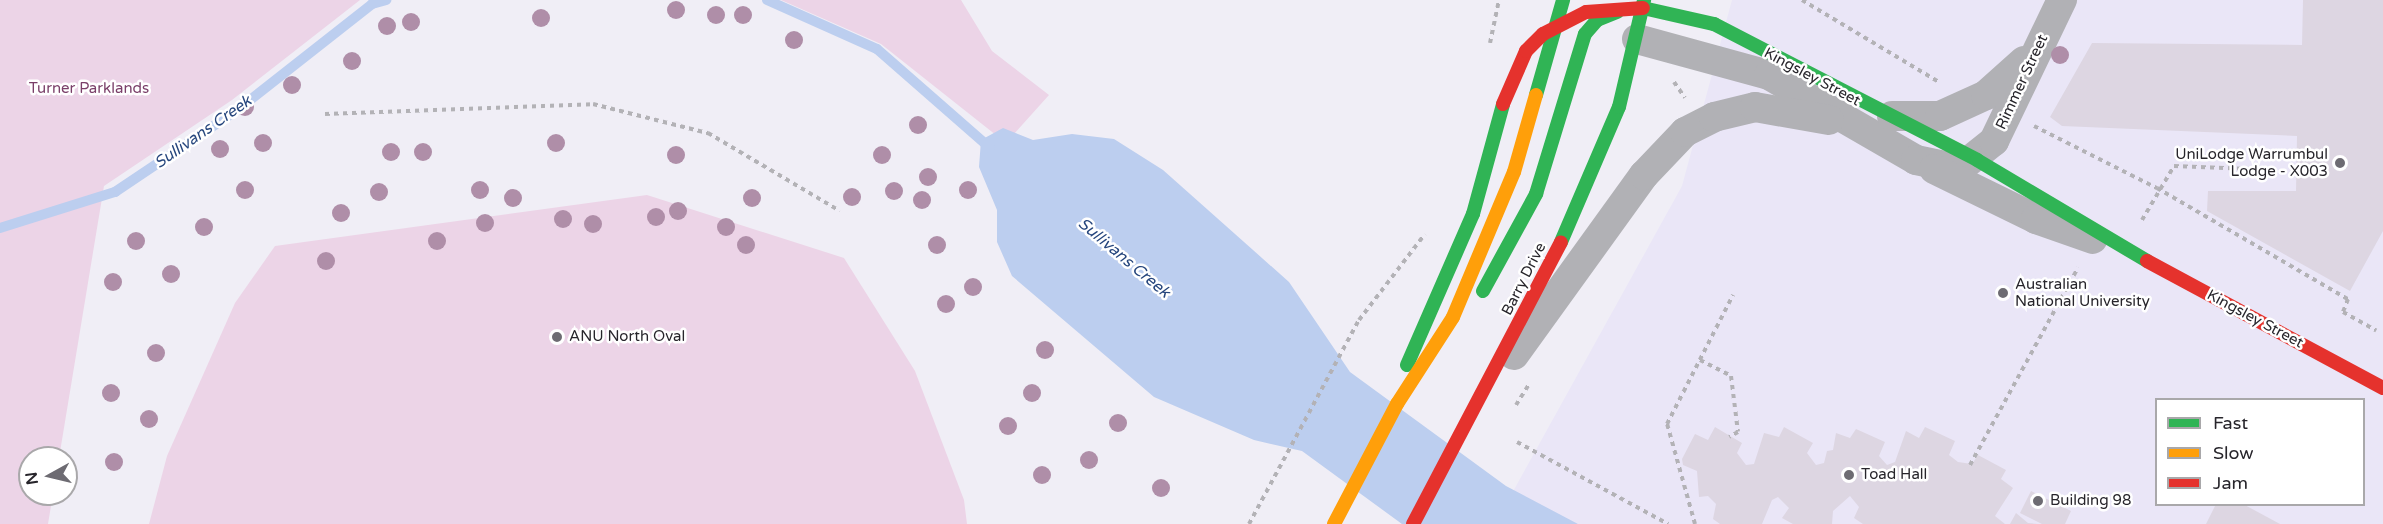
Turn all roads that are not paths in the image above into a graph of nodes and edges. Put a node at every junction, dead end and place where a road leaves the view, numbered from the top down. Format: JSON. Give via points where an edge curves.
{"nodes":[{"id":1,"x":1563,"y":0,"type":"edge"},
{"id":2,"x":2062,"y":0,"type":"edge"},
{"id":3,"x":1644,"y":4,"type":"edge"},
{"id":4,"x":1605,"y":7,"type":"edge"},
{"id":5,"x":1557,"y":26,"type":"junction"},
{"id":6,"x":1637,"y":39,"type":"junction"},
{"id":7,"x":2041,"y":40,"type":"junction"},
{"id":8,"x":1861,"y":117,"type":"junction"},
{"id":9,"x":1916,"y":160,"type":"junction"},
{"id":10,"x":1977,"y":160,"type":"junction"},
{"id":11,"x":2127,"y":250,"type":"junction"},
{"id":12,"x":2380,"y":380,"type":"edge"},
{"id":13,"x":1479,"y":402,"type":"junction"},
{"id":14,"x":1397,"y":404,"type":"junction"},
{"id":15,"x":1334,"y":524,"type":"edge"},
{"id":16,"x":1413,"y":524,"type":"edge"}],
"edges":[{"from":1,"to":5,"type":"main road","name":"Barry Drive"},
{"from":2,"to":7,"type":"street","name":"Rimmer Street"},
{"from":3,"to":4,"type":"main road","name":"Barry Drive"},
{"from":3,"to":6,"type":"main road","name":"Barry Drive"},
{"from":3,"to":8,"type":"main road","name":"Kingsley Street","via":[[1708,21]]},
{"from":4,"to":5,"type":"main road","name":"Barry Drive"},
{"from":4,"to":6,"type":"main road"},
{"from":4,"to":14,"type":"main road","name":"Barry Drive","via":[[1585,34],[1536,194],[1511,248],[1465,320]]},
{"from":5,"to":14,"type":"main road","name":"Barry Drive","via":[[1490,235],[1453,317]]},
{"from":5,"to":14,"type":"main road","via":[[1532,43],[1514,72],[1473,214],[1412,346]]},
{"from":6,"to":8,"type":"street","name":"Kingsley Street","via":[[1769,75]]},
{"from":6,"to":13,"type":"main road","name":"Barry Drive","via":[[1615,118],[1585,194]]},
{"from":7,"to":8,"type":"street","via":[[1998,87],[1940,116]]},
{"from":7,"to":10,"type":"street","name":"Rimmer Street","via":[[1994,141]]},
{"from":8,"to":9,"type":"street","name":"Kingsley Street"},
{"from":8,"to":10,"type":"main road","name":"Kingsley Street"},
{"from":8,"to":13,"type":"street","via":[[1764,107],[1726,113],[1685,132],[1644,175]]},
{"from":9,"to":10,"type":"street","name":"Kingsley Street","via":[[1951,169]]},
{"from":9,"to":11,"type":"street","name":"Kingsley Street","via":[[2036,219]]},
{"from":10,"to":11,"type":"main road","name":"Kingsley Street"},
{"from":11,"to":12,"type":"main road","name":"Kingsley Street"},
{"from":13,"to":16,"type":"main road","name":"Barry Drive"},
{"from":14,"to":15,"type":"main road","name":"Barry Drive"}]}
